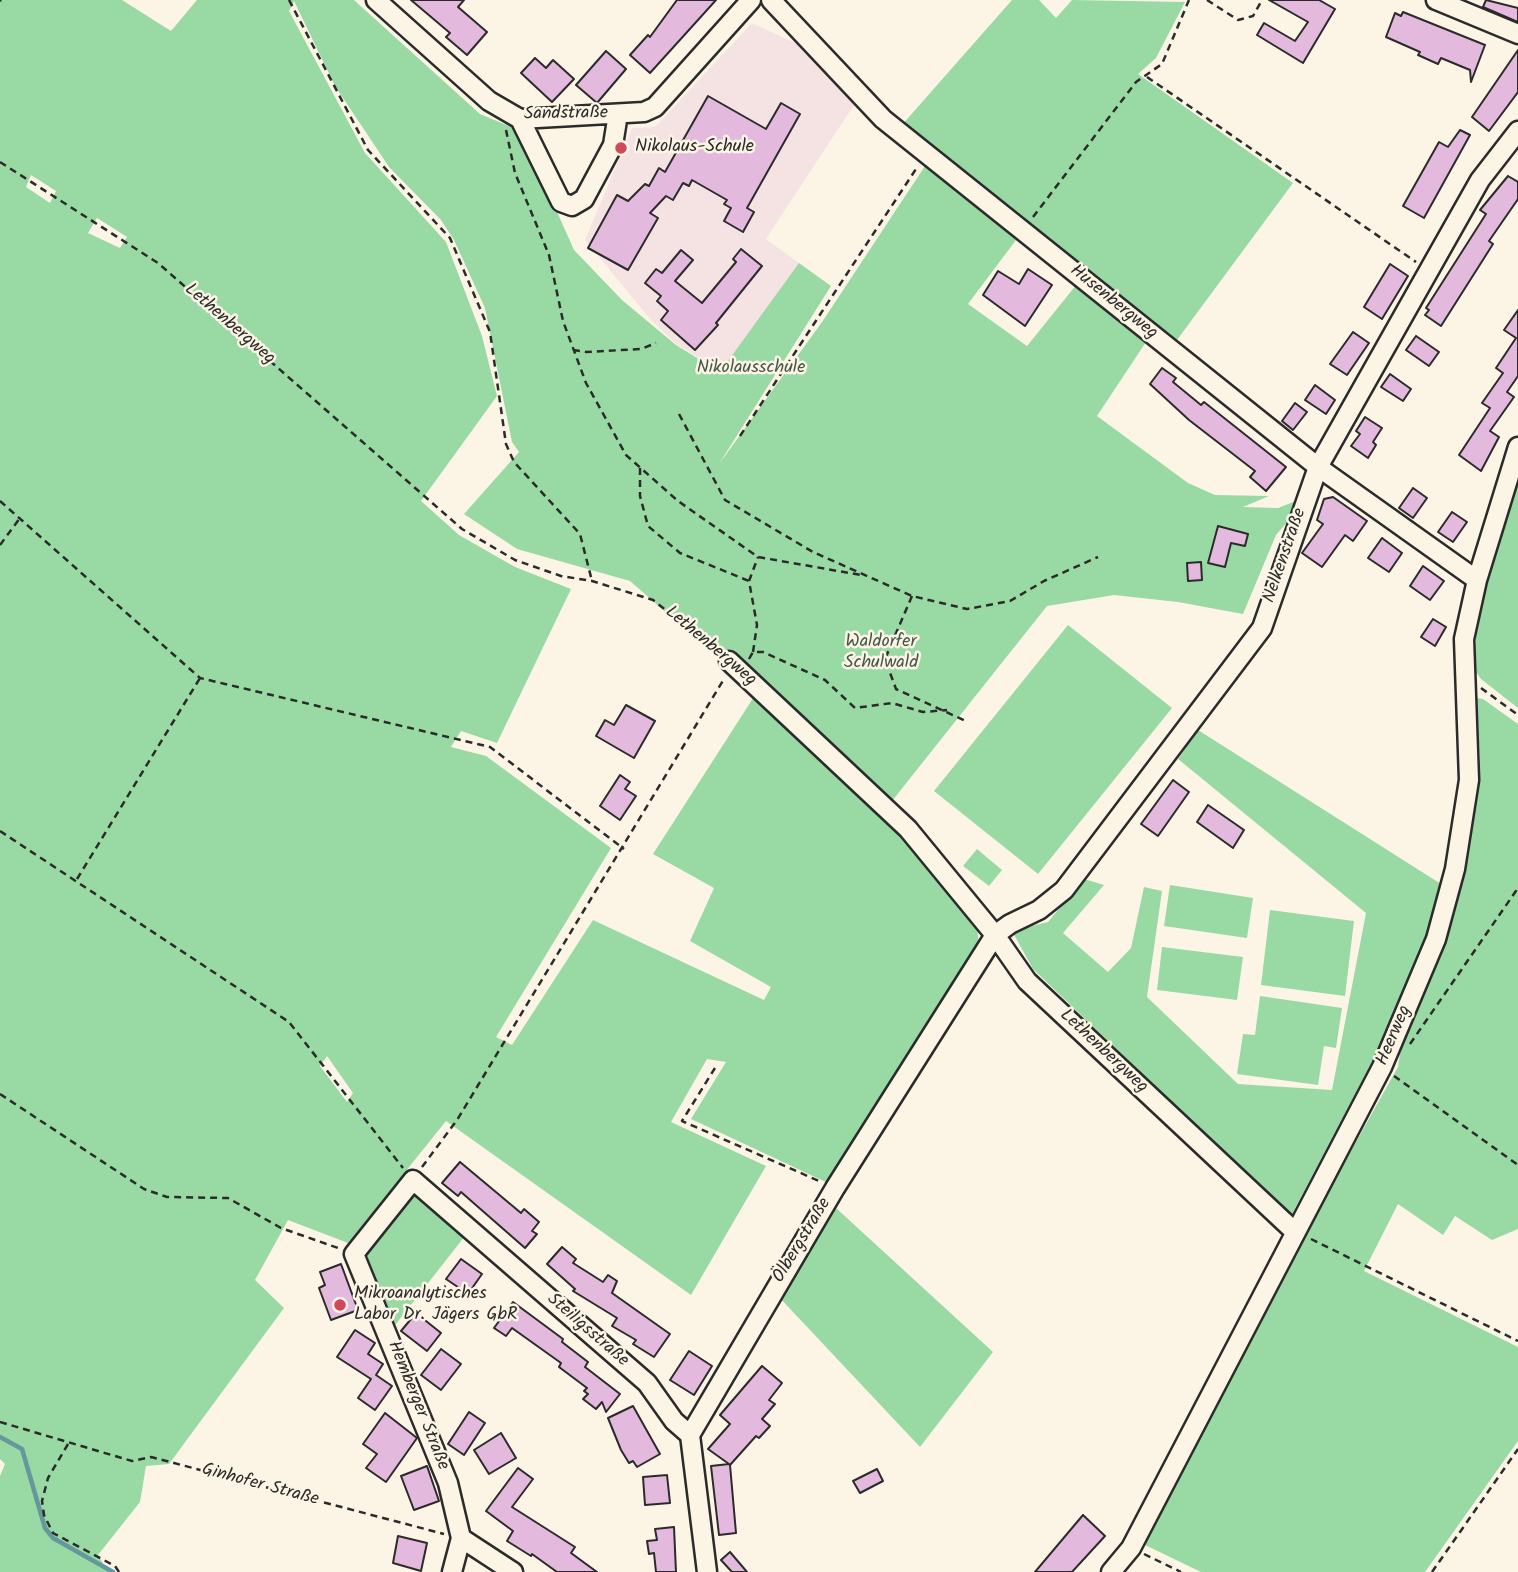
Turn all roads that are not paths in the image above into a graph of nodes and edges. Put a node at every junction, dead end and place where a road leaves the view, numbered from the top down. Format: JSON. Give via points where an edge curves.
{"nodes":[{"id":1,"x":376,"y":0,"type":"edge"},
{"id":2,"x":751,"y":0,"type":"edge"},
{"id":3,"x":771,"y":0,"type":"edge"},
{"id":4,"x":1436,"y":0,"type":"edge"},
{"id":5,"x":1518,"y":34,"type":"edge"},
{"id":6,"x":618,"y":114,"type":"junction"},
{"id":7,"x":520,"y":119,"type":"junction"},
{"id":8,"x":1518,"y":131,"type":"edge"},
{"id":9,"x":1518,"y":447,"type":"edge"},
{"id":10,"x":1318,"y":467,"type":"junction"},
{"id":11,"x":1477,"y":580,"type":"junction"},
{"id":12,"x":735,"y":666,"type":"road end"},
{"id":13,"x":995,"y":935,"type":"junction"},
{"id":14,"x":413,"y":1180,"type":"joint"},
{"id":15,"x":1294,"y":1231,"type":"junction"},
{"id":16,"x":690,"y":1435,"type":"junction"},
{"id":17,"x":461,"y":1538,"type":"junction"},
{"id":18,"x":453,"y":1572,"type":"edge"},
{"id":19,"x":513,"y":1572,"type":"edge"},
{"id":20,"x":707,"y":1572,"type":"edge"},
{"id":21,"x":1111,"y":1572,"type":"edge"}],
"edges":[{"from":1,"to":7,"type":"street","name":"Sandstraße","via":[[502,110]]},
{"from":2,"to":6,"type":"street","name":"Sandstraße","via":[[655,107]]},
{"from":3,"to":10,"type":"street","name":"Husenbergweg","via":[[883,119]]},
{"from":4,"to":5,"type":"street"},
{"from":6,"to":7,"type":"street","name":"Sandstraße"},
{"from":6,"to":7,"type":"street","via":[[613,145],[584,199],[572,206],[561,202]]},
{"from":8,"to":10,"type":"street","name":"Nelkenstraße","via":[[1480,180]]},
{"from":9,"to":11,"type":"street","name":"Heerweg"},
{"from":10,"to":11,"type":"street","name":"Husenbergweg"},
{"from":10,"to":13,"type":"street","name":"Nelkenstraße","via":[[1262,628],[1064,890]]},
{"from":11,"to":15,"type":"street","name":"Heerweg","via":[[1464,639],[1469,780],[1455,869],[1436,939],[1382,1067]]},
{"from":12,"to":13,"type":"street","name":"Lethenbergweg","via":[[908,829]]},
{"from":13,"to":15,"type":"street","name":"Lethenbergweg","via":[[1027,981]]},
{"from":13,"to":16,"type":"street","name":"Ölbergstraße","via":[[835,1188]]},
{"from":14,"to":16,"type":"street","name":"Steiligsstraße","via":[[647,1383]]},
{"from":14,"to":17,"type":"street","name":"Hemberger Straße","via":[[354,1254],[448,1483]]},
{"from":15,"to":21,"type":"street","name":"Heerweg","via":[[1131,1548]]},
{"from":16,"to":20,"type":"street"},
{"from":17,"to":18,"type":"street","name":"Hemberger Straße"},
{"from":17,"to":19,"type":"street"}]}
